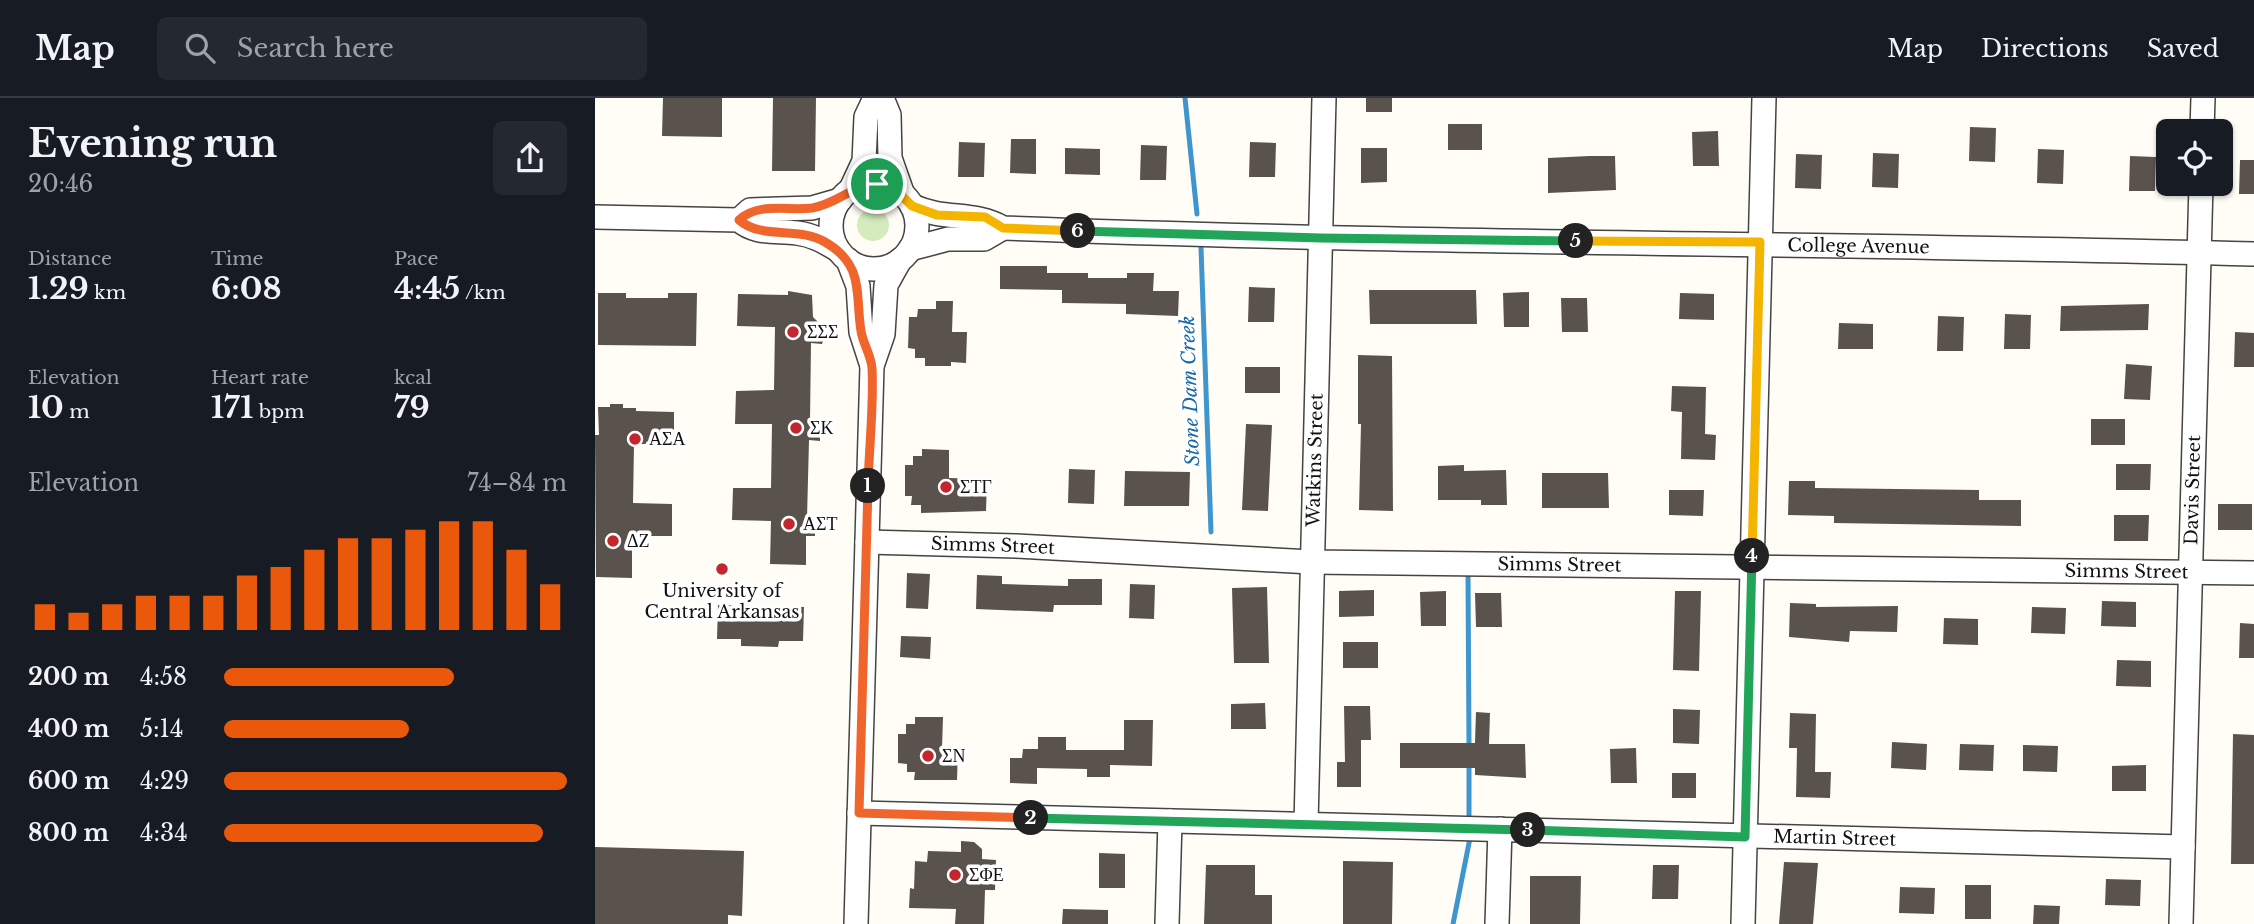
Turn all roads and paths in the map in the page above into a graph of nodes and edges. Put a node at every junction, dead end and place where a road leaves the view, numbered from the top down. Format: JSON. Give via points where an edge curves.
{"nodes":[{"id":1,"x":874,"y":98,"type":"edge"},
{"id":2,"x":881,"y":98,"type":"edge"},
{"id":3,"x":1324,"y":98,"type":"edge"},
{"id":4,"x":1764,"y":98,"type":"edge"},
{"id":5,"x":2203,"y":98,"type":"edge"},
{"id":6,"x":2203,"y":119,"type":"edge"},
{"id":7,"x":845,"y":195,"type":"junction"},
{"id":8,"x":2201,"y":196,"type":"edge"},
{"id":9,"x":907,"y":200,"type":"junction"},
{"id":10,"x":595,"y":217,"type":"edge"},
{"id":11,"x":739,"y":220,"type":"junction"},
{"id":12,"x":1003,"y":228,"type":"junction"},
{"id":13,"x":1321,"y":238,"type":"junction"},
{"id":14,"x":1760,"y":242,"type":"junction"},
{"id":15,"x":2199,"y":252,"type":"junction"},
{"id":16,"x":905,"y":254,"type":"junction"},
{"id":17,"x":2254,"y":254,"type":"edge"},
{"id":18,"x":843,"y":255,"type":"junction"},
{"id":19,"x":872,"y":366,"type":"junction"},
{"id":20,"x":867,"y":542,"type":"junction"},
{"id":21,"x":1311,"y":562,"type":"junction"},
{"id":22,"x":1751,"y":567,"type":"junction"},
{"id":23,"x":2191,"y":572,"type":"junction"},
{"id":24,"x":2254,"y":573,"type":"edge"},
{"id":25,"x":859,"y":813,"type":"junction"},
{"id":26,"x":1170,"y":821,"type":"junction"},
{"id":27,"x":1306,"y":824,"type":"junction"},
{"id":28,"x":1500,"y":830,"type":"junction"},
{"id":29,"x":1745,"y":837,"type":"junction"},
{"id":30,"x":2183,"y":847,"type":"junction"},
{"id":31,"x":856,"y":924,"type":"edge"},
{"id":32,"x":1167,"y":924,"type":"edge"},
{"id":33,"x":1497,"y":924,"type":"edge"},
{"id":34,"x":1743,"y":924,"type":"edge"},
{"id":35,"x":2181,"y":924,"type":"edge"}],
"edges":[{"from":1,"to":7,"type":"street","via":[[866,117],[864,161]]},
{"from":2,"to":9,"type":"street","via":[[889,115],[890,158]]},
{"from":3,"to":13,"type":"street","name":"Watkins Street"},
{"from":4,"to":14,"type":"street"},
{"from":5,"to":6,"type":"street"},
{"from":7,"to":9,"type":"street","via":[[877,184]]},
{"from":7,"to":11,"type":"street","via":[[812,208],[750,210]]},
{"from":7,"to":18,"type":"street","via":[[831,225]]},
{"from":8,"to":15,"type":"street","name":"Davis Street"},
{"from":9,"to":12,"type":"street","name":"College Avenue","via":[[949,217],[985,217]]},
{"from":9,"to":16,"type":"street","via":[[917,223]]},
{"from":10,"to":11,"type":"street"},
{"from":11,"to":18,"type":"street","via":[[750,230],[811,236]]},
{"from":12,"to":13,"type":"street","name":"College Avenue"},
{"from":12,"to":16,"type":"street","name":"College Avenue","via":[[984,239],[948,239]]},
{"from":13,"to":14,"type":"street","name":"College Avenue"},
{"from":13,"to":21,"type":"street","name":"Watkins Street"},
{"from":14,"to":15,"type":"street","name":"College Avenue"},
{"from":14,"to":22,"type":"street"},
{"from":15,"to":17,"type":"street","name":"College Avenue"},
{"from":15,"to":23,"type":"street","name":"Davis Street"},
{"from":16,"to":18,"type":"street","via":[[874,269]]},
{"from":16,"to":19,"type":"street","via":[[886,285],[883,334]]},
{"from":18,"to":19,"type":"street","via":[[857,286],[861,332]]},
{"from":19,"to":20,"type":"street"},
{"from":20,"to":21,"type":"street","name":"Simms Street"},
{"from":20,"to":25,"type":"street"},
{"from":21,"to":22,"type":"street","name":"Simms Street"},
{"from":21,"to":27,"type":"street","name":"Watkins Street"},
{"from":22,"to":23,"type":"street","name":"Simms Street"},
{"from":22,"to":29,"type":"street"},
{"from":23,"to":24,"type":"street","name":"Simms Street"},
{"from":23,"to":30,"type":"street","name":"Davis Street"},
{"from":25,"to":26,"type":"street","name":"Martin Street"},
{"from":25,"to":31,"type":"street"},
{"from":26,"to":27,"type":"street","name":"Martin Street"},
{"from":26,"to":32,"type":"street"},
{"from":27,"to":28,"type":"street","name":"Martin Street"},
{"from":28,"to":29,"type":"street","name":"Martin Street"},
{"from":28,"to":33,"type":"street"},
{"from":29,"to":30,"type":"street","name":"Martin Street"},
{"from":29,"to":34,"type":"street"},
{"from":30,"to":35,"type":"street","name":"Davis Street"}]}
